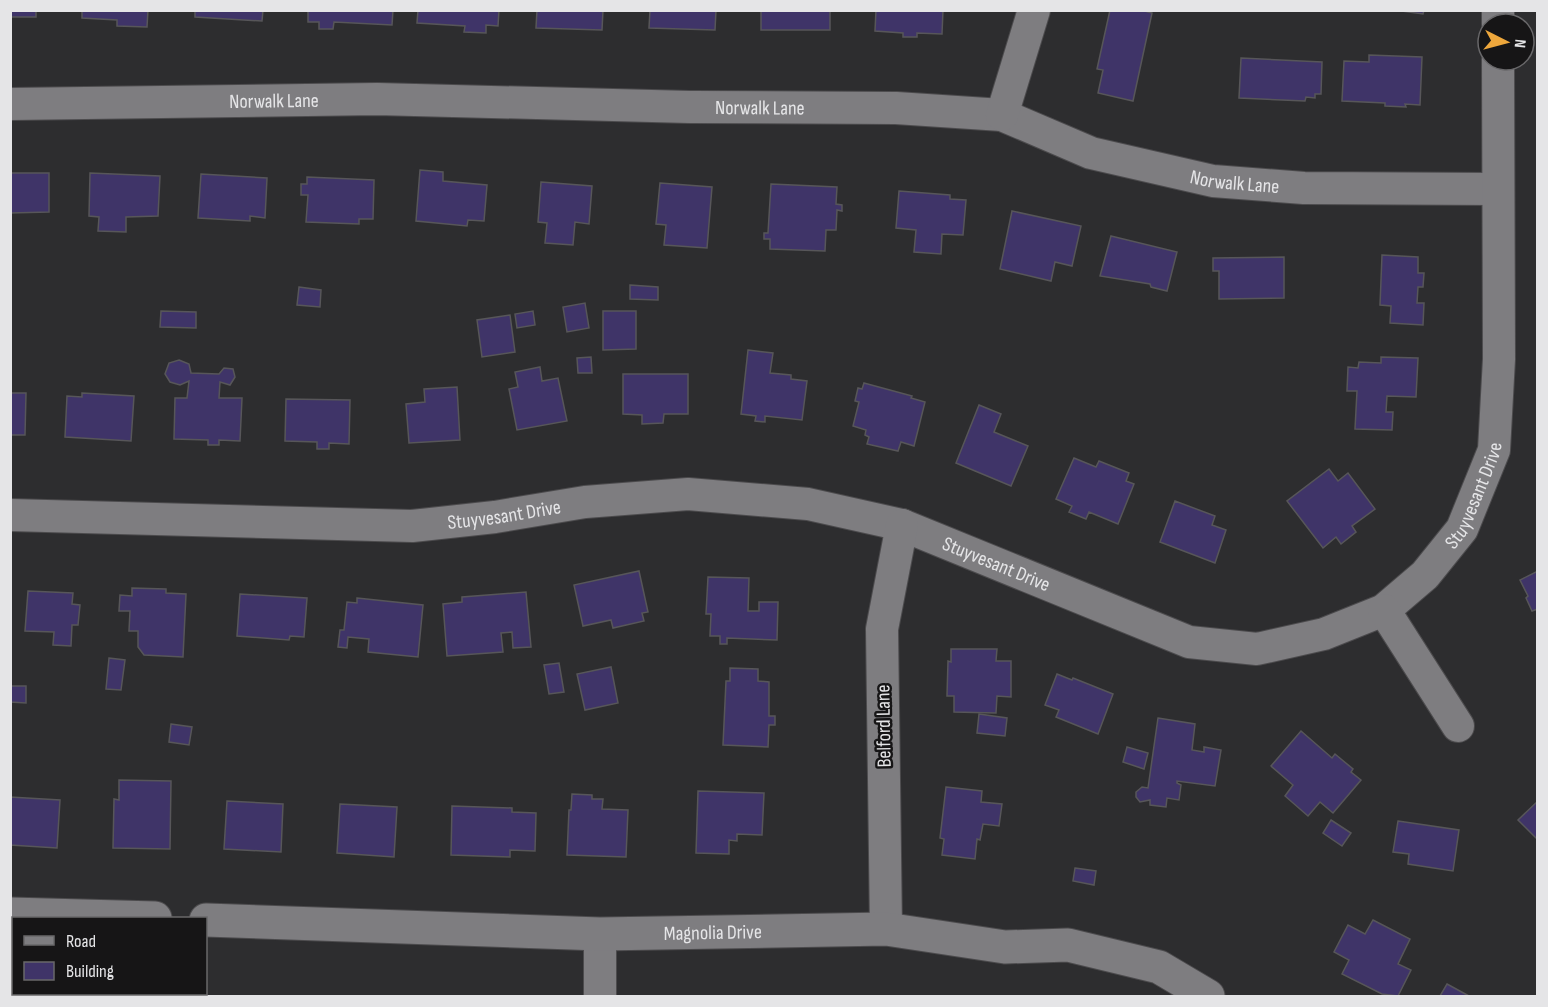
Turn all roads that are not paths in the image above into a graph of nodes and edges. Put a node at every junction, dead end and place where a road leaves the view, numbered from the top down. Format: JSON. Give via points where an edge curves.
{"nodes":[{"id":1,"x":1034,"y":10,"type":"edge"},
{"id":2,"x":1498,"y":72,"type":"edge"},
{"id":3,"x":10,"y":104,"type":"edge"},
{"id":4,"x":1002,"y":115,"type":"junction"},
{"id":5,"x":1498,"y":189,"type":"junction"},
{"id":6,"x":10,"y":515,"type":"edge"},
{"id":7,"x":902,"y":525,"type":"junction"},
{"id":8,"x":1384,"y":610,"type":"junction"},
{"id":9,"x":1458,"y":726,"type":"dead end"},
{"id":10,"x":10,"y":914,"type":"edge"},
{"id":11,"x":119,"y":917,"type":"edge"},
{"id":12,"x":207,"y":920,"type":"edge"},
{"id":13,"x":886,"y":929,"type":"junction"},
{"id":14,"x":600,"y":934,"type":"junction"},
{"id":15,"x":600,"y":996,"type":"edge"},
{"id":16,"x":1208,"y":996,"type":"edge"}],
"edges":[{"from":1,"to":4,"type":"street"},
{"from":2,"to":5,"type":"street","name":"Stuyvesant Drive"},
{"from":3,"to":4,"type":"street","name":"Norwalk Lane","via":[[377,99],[896,108]]},
{"from":4,"to":5,"type":"street","name":"Norwalk Lane","via":[[1091,153],[1213,181],[1304,188]]},
{"from":5,"to":8,"type":"street","name":"Stuyvesant Drive","via":[[1499,358],[1494,450],[1462,530],[1425,575]]},
{"from":6,"to":7,"type":"street","name":"Stuyvesant Drive","via":[[411,526],[585,502],[688,494],[808,504]]},
{"from":7,"to":8,"type":"street","name":"Stuyvesant Drive","via":[[1189,642],[1257,649],[1324,634]]},
{"from":7,"to":13,"type":"street","name":"Belford Lane","via":[[882,628]]},
{"from":8,"to":9,"type":"street"},
{"from":10,"to":11,"type":"street"},
{"from":12,"to":14,"type":"street","name":"Magnolia Drive"},
{"from":13,"to":14,"type":"street","name":"Magnolia Drive"},
{"from":13,"to":16,"type":"street","name":"Magnolia Drive","via":[[1005,947],[1068,945],[1159,967]]},
{"from":14,"to":15,"type":"street"}]}
